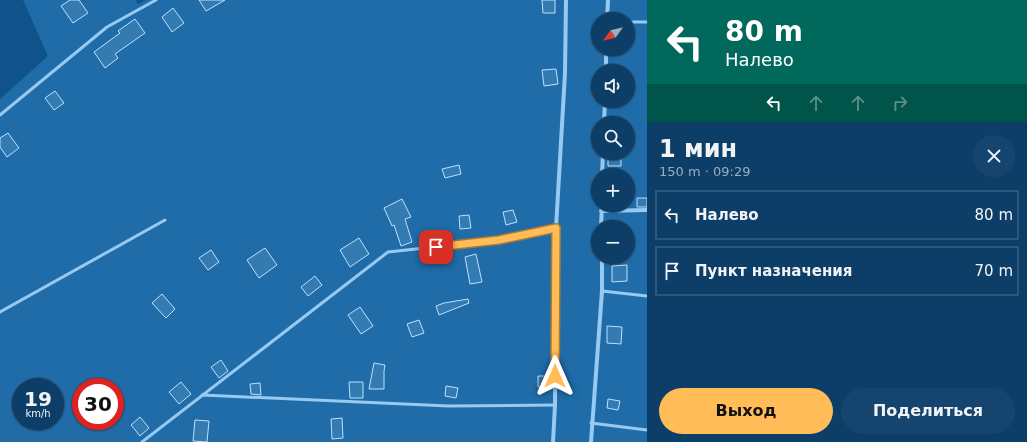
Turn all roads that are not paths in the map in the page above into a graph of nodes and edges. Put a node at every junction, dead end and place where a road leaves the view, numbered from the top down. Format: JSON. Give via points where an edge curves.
{"nodes":[{"id":1,"x":156,"y":0,"type":"edge"},
{"id":2,"x":566,"y":0,"type":"edge"},
{"id":3,"x":608,"y":0,"type":"edge"},
{"id":4,"x":607,"y":12,"type":"edge"},
{"id":5,"x":635,"y":22,"type":"edge"},
{"id":6,"x":647,"y":22,"type":"edge"},
{"id":7,"x":0,"y":115,"type":"edge"},
{"id":8,"x":635,"y":210,"type":"edge"},
{"id":9,"x":647,"y":210,"type":"edge"},
{"id":10,"x":165,"y":220,"type":"dead end"},
{"id":11,"x":556,"y":228,"type":"junction"},
{"id":12,"x":602,"y":264,"type":"edge"},
{"id":13,"x":602,"y":291,"type":"junction"},
{"id":14,"x":647,"y":296,"type":"edge"},
{"id":15,"x":0,"y":312,"type":"edge"},
{"id":16,"x":202,"y":395,"type":"junction"},
{"id":17,"x":555,"y":405,"type":"junction"},
{"id":18,"x":592,"y":423,"type":"junction"},
{"id":19,"x":647,"y":430,"type":"edge"},
{"id":20,"x":142,"y":442,"type":"edge"},
{"id":21,"x":553,"y":442,"type":"edge"},
{"id":22,"x":591,"y":442,"type":"edge"}],
"edges":[{"from":1,"to":7,"type":"lane","via":[[107,27]]},
{"from":2,"to":11,"type":"street","via":[[565,73]]},
{"from":3,"to":4,"type":"street"},
{"from":5,"to":6,"type":"lane"},
{"from":8,"to":9,"type":"street"},
{"from":10,"to":15,"type":"lane"},
{"from":11,"to":16,"type":"lane","via":[[499,240],[388,252]]},
{"from":11,"to":17,"type":"street"},
{"from":12,"to":13,"type":"street"},
{"from":13,"to":14,"type":"lane"},
{"from":13,"to":18,"type":"street"},
{"from":16,"to":17,"type":"lane","via":[[450,406]]},
{"from":16,"to":20,"type":"lane"},
{"from":17,"to":21,"type":"street"},
{"from":18,"to":19,"type":"lane"},
{"from":18,"to":22,"type":"street"}]}
